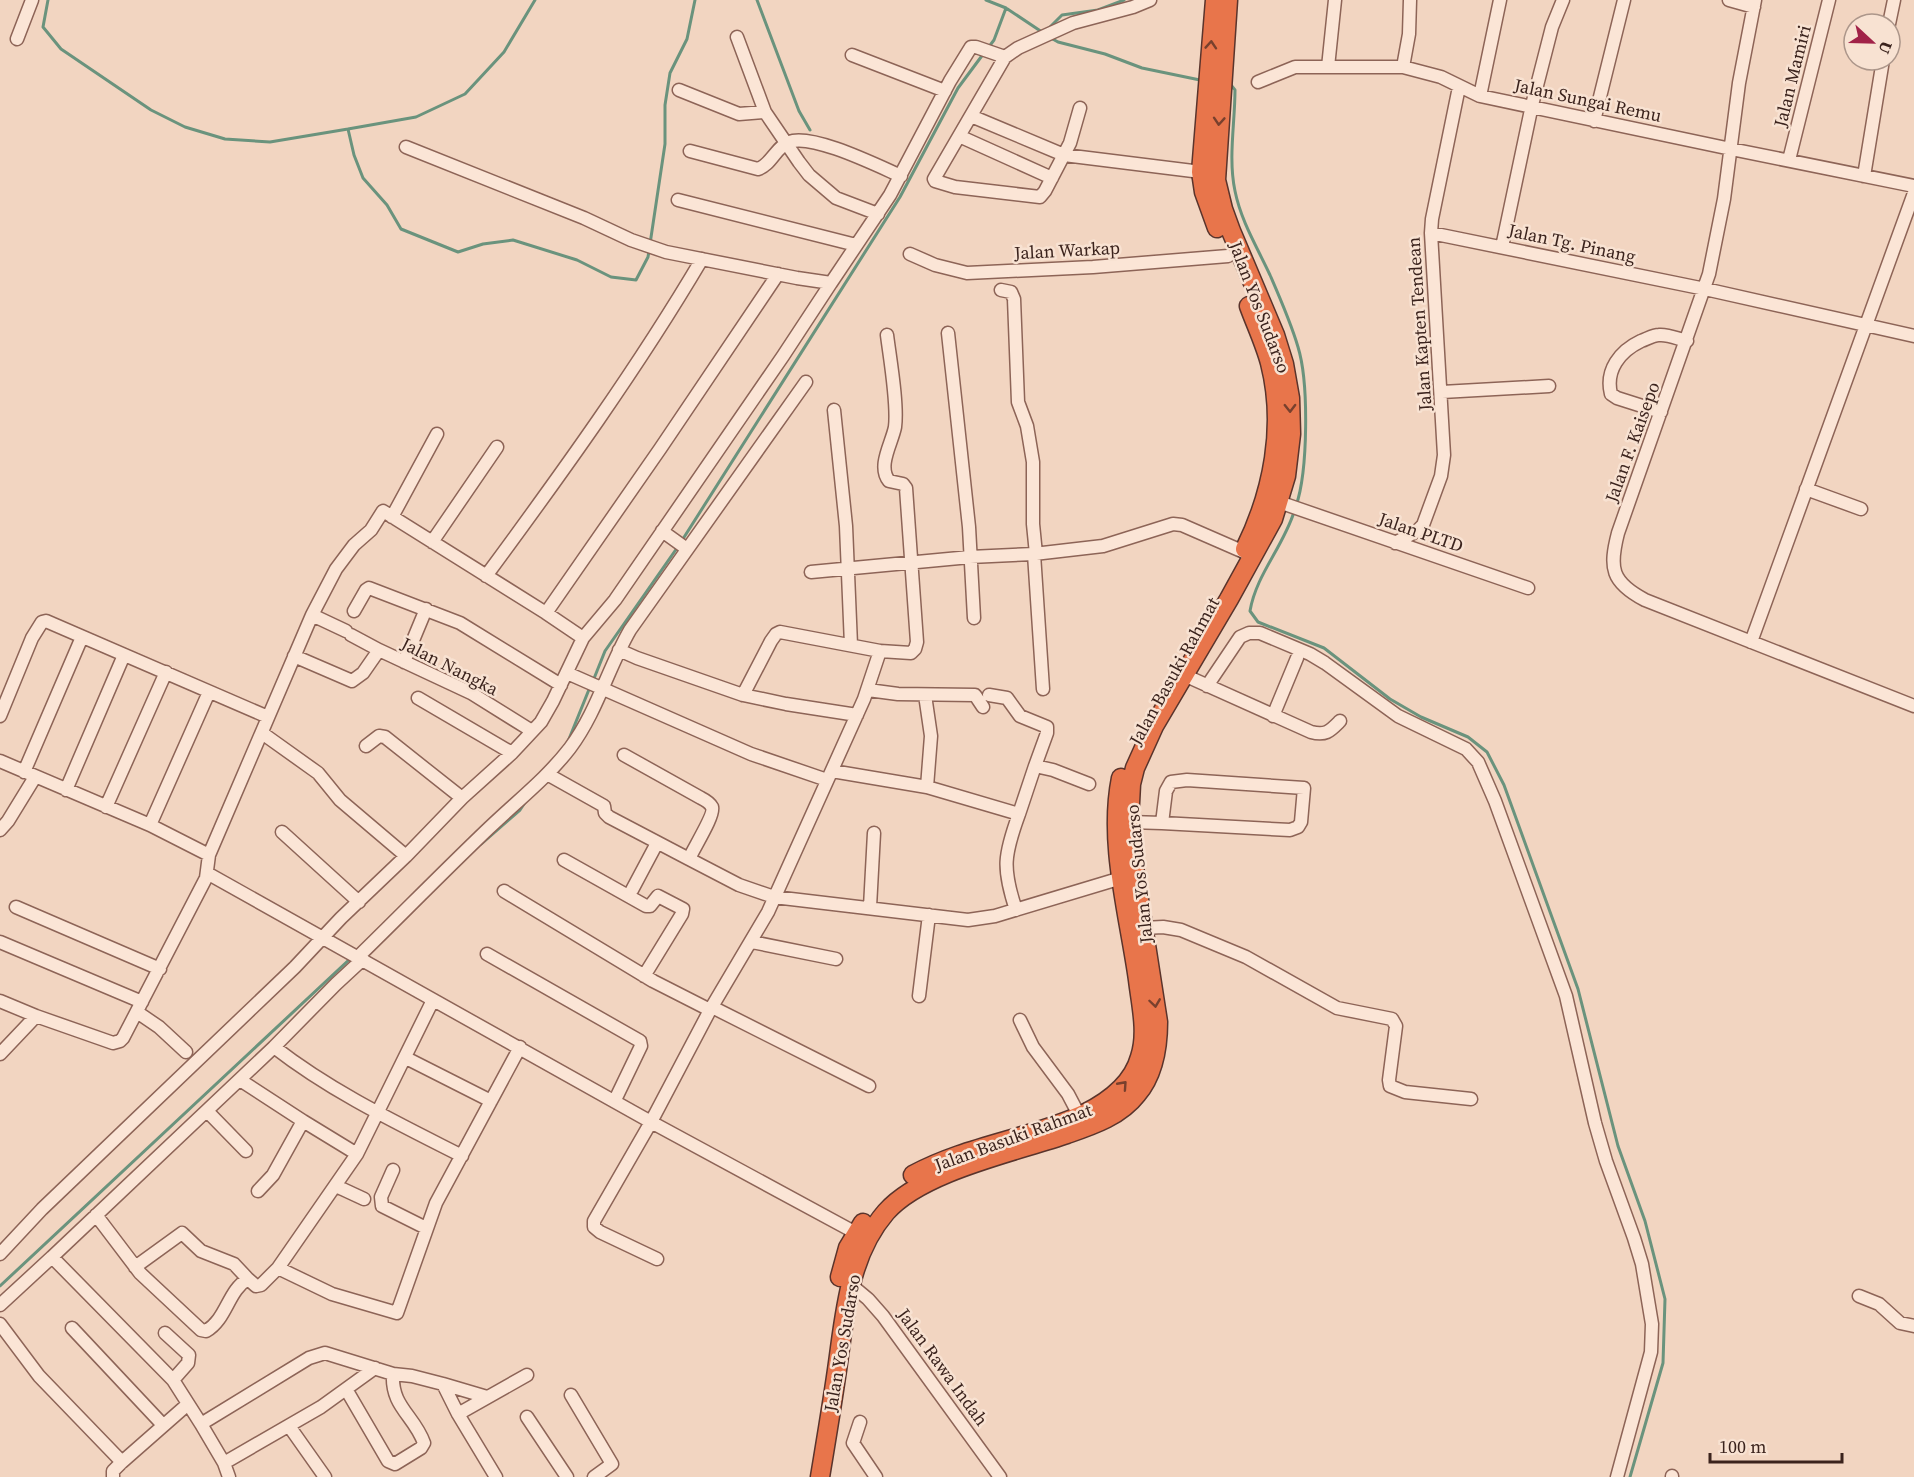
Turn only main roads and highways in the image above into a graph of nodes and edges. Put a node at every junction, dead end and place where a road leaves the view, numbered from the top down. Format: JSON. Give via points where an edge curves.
{"nodes":[{"id":1,"x":1215,"y":0,"type":"edge"},
{"id":2,"x":1228,"y":0,"type":"edge"},
{"id":3,"x":1217,"y":211,"type":"junction"},
{"id":4,"x":1285,"y":504,"type":"junction"},
{"id":5,"x":1129,"y":876,"type":"junction"},
{"id":6,"x":808,"y":1477,"type":"edge"},
{"id":7,"x":820,"y":1477,"type":"edge"}],
"edges":[{"from":3,"to":1,"type":"highway","name":"Jalan Basuki Rahmat","one_way":true,"via":[[1201,172]]},
{"from":2,"to":3,"type":"highway","name":"Jalan Yos Sudarso","one_way":true,"via":[[1215,168]]},
{"from":3,"to":4,"type":"highway","name":"Jalan Basuki Rahmat","via":[[1228,256],[1269,362]]},
{"from":3,"to":4,"type":"highway","name":"Jalan Yos Sudarso","one_way":true,"via":[[1275,335],[1288,380],[1291,434]]},
{"from":4,"to":5,"type":"highway","name":"Jalan Yos Sudarso","via":[[1154,726],[1135,768]]},
{"from":4,"to":5,"type":"highway","name":"Jalan Basuki Rahmat","via":[[1244,552],[1137,732],[1118,790],[1116,828]]},
{"from":6,"to":5,"type":"highway","name":"Jalan Basuki Rahmat","one_way":true,"via":[[839,1280],[856,1233],[883,1199],[907,1179],[942,1162],[1079,1115],[1117,1092],[1141,1057],[1143,1036]]},
{"from":5,"to":7,"type":"highway","name":"Jalan Yos Sudarso","one_way":true,"via":[[1156,1004],[1158,1036],[1151,1071],[1138,1094],[1119,1112],[1088,1127],[932,1180],[902,1197],[887,1211],[865,1242],[850,1284]]}]}
